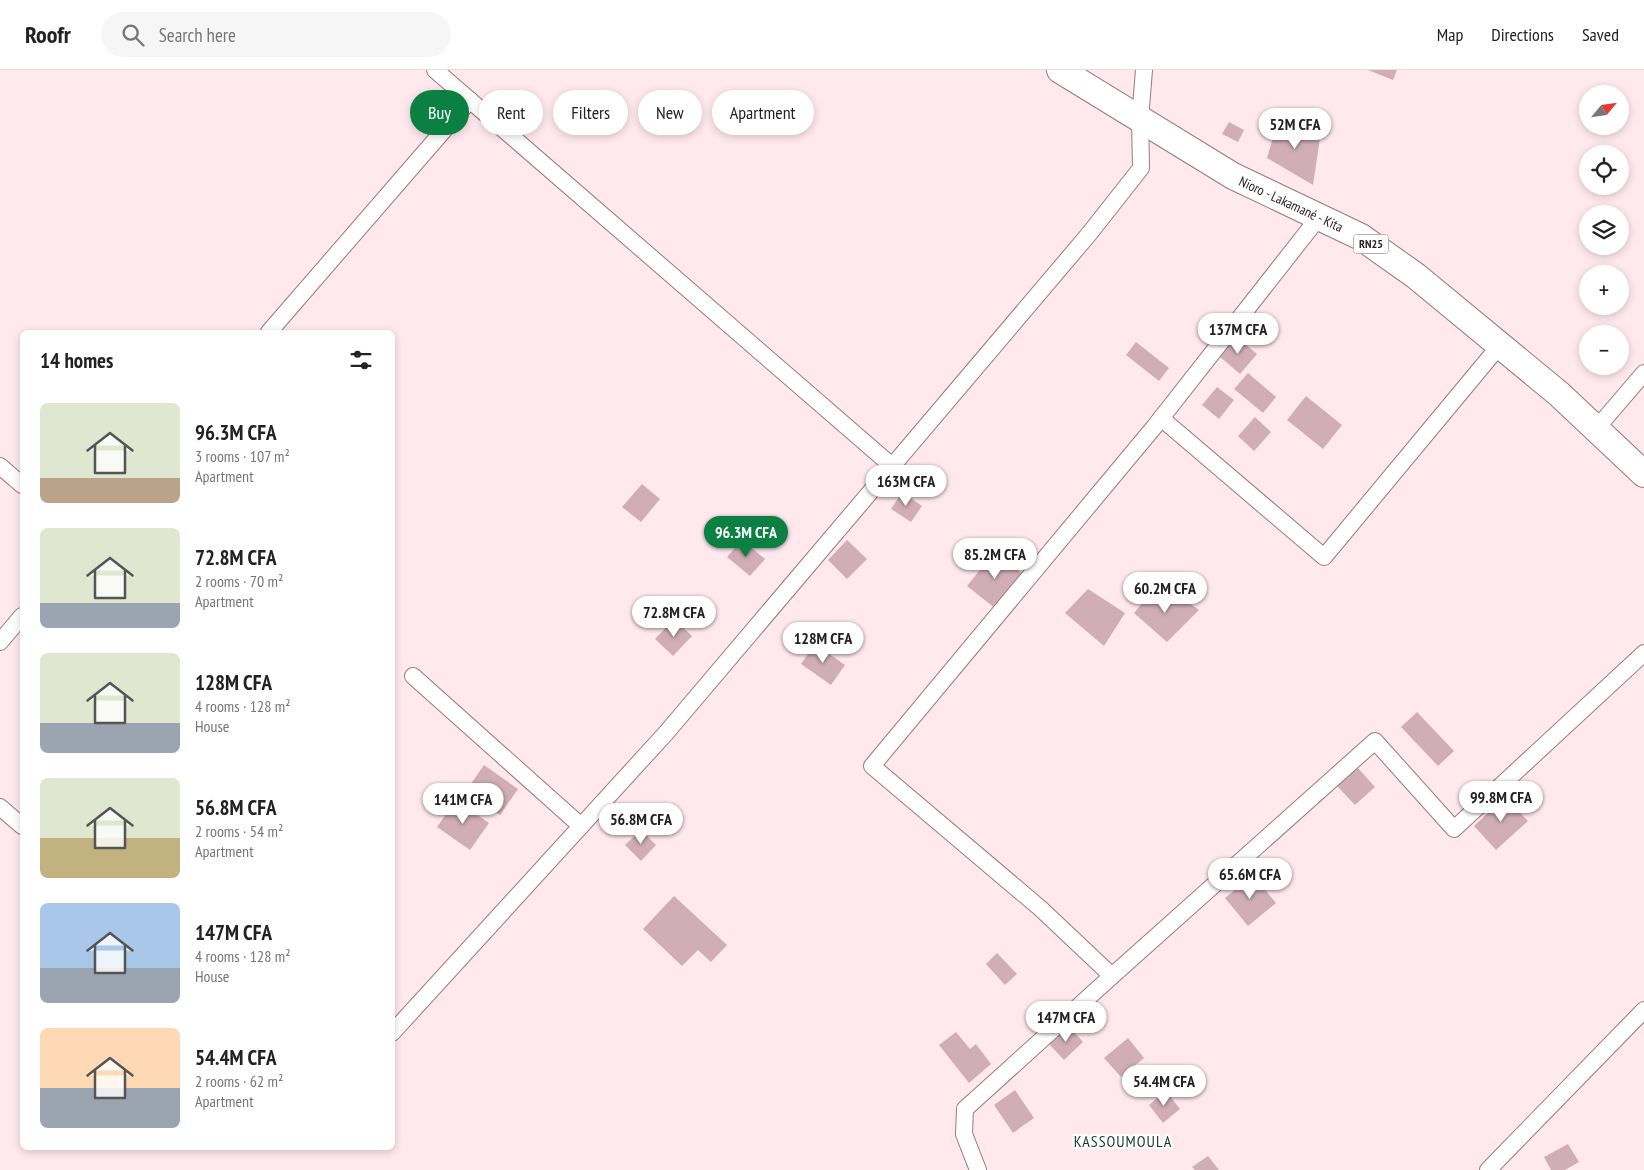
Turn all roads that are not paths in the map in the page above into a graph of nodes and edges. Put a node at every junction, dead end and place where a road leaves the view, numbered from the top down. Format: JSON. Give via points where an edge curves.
{"nodes":[{"id":1,"x":435,"y":70,"type":"edge"},
{"id":2,"x":1060,"y":70,"type":"edge"},
{"id":3,"x":1144,"y":70,"type":"edge"},
{"id":4,"x":470,"y":100,"type":"junction"},
{"id":5,"x":1140,"y":119,"type":"junction"},
{"id":6,"x":1318,"y":217,"type":"junction"},
{"id":7,"x":271,"y":330,"type":"edge"},
{"id":8,"x":1500,"y":345,"type":"junction"},
{"id":9,"x":1644,"y":373,"type":"edge"},
{"id":10,"x":1161,"y":418,"type":"junction"},
{"id":11,"x":1596,"y":429,"type":"junction"},
{"id":12,"x":0,"y":466,"type":"edge"},
{"id":13,"x":892,"y":466,"type":"junction"},
{"id":14,"x":1644,"y":474,"type":"edge"},
{"id":15,"x":20,"y":483,"type":"edge"},
{"id":16,"x":20,"y":618,"type":"edge"},
{"id":17,"x":0,"y":642,"type":"edge"},
{"id":18,"x":1644,"y":653,"type":"edge"},
{"id":19,"x":413,"y":676,"type":"dead end"},
{"id":20,"x":0,"y":806,"type":"edge"},
{"id":21,"x":20,"y":824,"type":"edge"},
{"id":22,"x":581,"y":826,"type":"junction"},
{"id":23,"x":1112,"y":976,"type":"junction"},
{"id":24,"x":1644,"y":1010,"type":"edge"},
{"id":25,"x":395,"y":1030,"type":"edge"},
{"id":26,"x":978,"y":1170,"type":"edge"},
{"id":27,"x":1488,"y":1170,"type":"edge"}],
"edges":[{"from":1,"to":4,"type":"street"},
{"from":2,"to":5,"type":"main road","name":"Nioro - Lakamané - Kita","number":"RN25"},
{"from":3,"to":5,"type":"street"},
{"from":4,"to":7,"type":"street"},
{"from":4,"to":13,"type":"street"},
{"from":5,"to":6,"type":"main road","name":"Nioro - Lakamané - Kita","number":"RN25","via":[[1233,176]]},
{"from":5,"to":13,"type":"street","via":[[1141,168]]},
{"from":6,"to":8,"type":"main road","name":"Nioro - Lakamané - Kita","number":"RN25","via":[[1361,237],[1416,276]]},
{"from":6,"to":10,"type":"street"},
{"from":8,"to":10,"type":"street","via":[[1324,557]]},
{"from":8,"to":11,"type":"main road","name":"Nioro - Lakamané - Kita","number":"RN25"},
{"from":9,"to":11,"type":"street"},
{"from":10,"to":23,"type":"street","via":[[872,766],[1040,908]]},
{"from":11,"to":14,"type":"main road","name":"Nioro - Lakamané - Kita","number":"RN25"},
{"from":12,"to":15,"type":"street"},
{"from":13,"to":22,"type":"street","via":[[666,733]]},
{"from":16,"to":17,"type":"street"},
{"from":18,"to":23,"type":"street","via":[[1454,828],[1375,741]]},
{"from":19,"to":22,"type":"street"},
{"from":20,"to":21,"type":"street"},
{"from":22,"to":25,"type":"street"},
{"from":23,"to":26,"type":"street","via":[[965,1109],[964,1134]]},
{"from":24,"to":27,"type":"street"}]}
